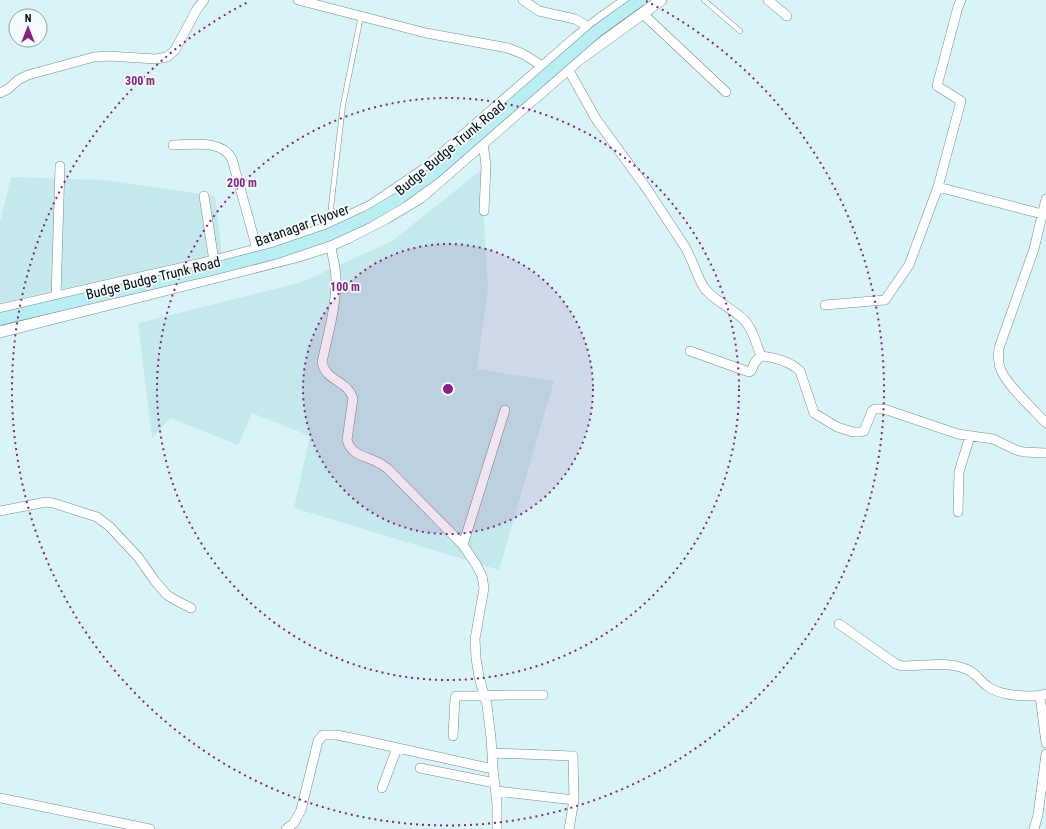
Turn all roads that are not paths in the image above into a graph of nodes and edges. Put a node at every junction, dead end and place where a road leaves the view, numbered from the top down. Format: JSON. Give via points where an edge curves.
{"nodes":[{"id":1,"x":204,"y":0,"type":"edge"},
{"id":2,"x":298,"y":0,"type":"edge"},
{"id":3,"x":523,"y":0,"type":"edge"},
{"id":4,"x":627,"y":0,"type":"edge"},
{"id":5,"x":640,"y":0,"type":"edge"},
{"id":6,"x":662,"y":0,"type":"edge"},
{"id":7,"x":704,"y":0,"type":"edge"},
{"id":8,"x":768,"y":0,"type":"edge"},
{"id":9,"x":961,"y":0,"type":"edge"},
{"id":10,"x":642,"y":13,"type":"junction"},
{"id":11,"x":361,"y":16,"type":"junction"},
{"id":12,"x":787,"y":16,"type":"dead end"},
{"id":13,"x":589,"y":27,"type":"junction"},
{"id":14,"x":740,"y":31,"type":"dead end"},
{"id":15,"x":544,"y":66,"type":"junction"},
{"id":16,"x":568,"y":69,"type":"junction"},
{"id":17,"x":726,"y":92,"type":"dead end"},
{"id":18,"x":0,"y":93,"type":"edge"},
{"id":19,"x":483,"y":143,"type":"junction"},
{"id":20,"x":172,"y":145,"type":"dead end"},
{"id":21,"x":60,"y":166,"type":"dead end"},
{"id":22,"x":938,"y":187,"type":"junction"},
{"id":23,"x":204,"y":196,"type":"dead end"},
{"id":24,"x":1046,"y":199,"type":"edge"},
{"id":25,"x":484,"y":211,"type":"dead end"},
{"id":26,"x":1042,"y":214,"type":"junction"},
{"id":27,"x":329,"y":226,"type":"junction"},
{"id":28,"x":330,"y":245,"type":"junction"},
{"id":29,"x":257,"y":248,"type":"junction"},
{"id":30,"x":214,"y":261,"type":"junction"},
{"id":31,"x":56,"y":297,"type":"junction"},
{"id":32,"x":825,"y":305,"type":"dead end"},
{"id":33,"x":0,"y":310,"type":"edge"},
{"id":34,"x":0,"y":319,"type":"edge"},
{"id":35,"x":0,"y":332,"type":"edge"},
{"id":36,"x":690,"y":352,"type":"dead end"},
{"id":37,"x":761,"y":356,"type":"junction"},
{"id":38,"x":505,"y":410,"type":"dead end"},
{"id":39,"x":1046,"y":423,"type":"edge"},
{"id":40,"x":970,"y":436,"type":"junction"},
{"id":41,"x":1046,"y":453,"type":"edge"},
{"id":42,"x":0,"y":511,"type":"edge"},
{"id":43,"x":958,"y":512,"type":"dead end"},
{"id":44,"x":463,"y":545,"type":"junction"},
{"id":45,"x":191,"y":608,"type":"dead end"},
{"id":46,"x":839,"y":624,"type":"dead end"},
{"id":47,"x":484,"y":695,"type":"junction"},
{"id":48,"x":1043,"y":695,"type":"edge"},
{"id":49,"x":543,"y":696,"type":"dead end"},
{"id":50,"x":453,"y":736,"type":"dead end"},
{"id":51,"x":1046,"y":743,"type":"edge"},
{"id":52,"x":397,"y":748,"type":"junction"},
{"id":53,"x":492,"y":753,"type":"junction"},
{"id":54,"x":1046,"y":754,"type":"edge"},
{"id":55,"x":420,"y":768,"type":"dead end"},
{"id":56,"x":493,"y":768,"type":"junction"},
{"id":57,"x":495,"y":787,"type":"junction"},
{"id":58,"x":382,"y":788,"type":"dead end"},
{"id":59,"x":0,"y":798,"type":"edge"},
{"id":60,"x":574,"y":800,"type":"junction"},
{"id":61,"x":150,"y":829,"type":"edge"},
{"id":62,"x":286,"y":829,"type":"edge"},
{"id":63,"x":497,"y":829,"type":"edge"},
{"id":64,"x":569,"y":829,"type":"edge"},
{"id":65,"x":1034,"y":829,"type":"edge"}],
"edges":[{"from":1,"to":18,"type":"street","via":[[175,50],[167,57],[94,57],[28,75]]},
{"from":2,"to":11,"type":"street"},
{"from":3,"to":13,"type":"street","via":[[539,11],[574,19]]},
{"from":4,"to":13,"type":"street","name":"Budge Budge Trunk Road"},
{"from":5,"to":34,"type":"main road","name":"Batanagar Flyover","bridge":true,"via":[[597,31],[434,173],[367,217],[328,235],[275,253]]},
{"from":6,"to":10,"type":"street","name":"Budge Budge Trunk Road"},
{"from":7,"to":14,"type":"lane"},
{"from":8,"to":12,"type":"street"},
{"from":9,"to":22,"type":"street","via":[[937,86],[961,101]]},
{"from":10,"to":16,"type":"street","name":"Budge Budge Trunk Road"},
{"from":10,"to":17,"type":"street"},
{"from":11,"to":15,"type":"street","via":[[426,33],[508,48]]},
{"from":11,"to":27,"type":"lane","via":[[343,105]]},
{"from":13,"to":15,"type":"street","name":"Budge Budge Trunk Road"},
{"from":15,"to":27,"type":"street","name":"Budge Budge Trunk Road","via":[[424,170],[371,206]]},
{"from":16,"to":19,"type":"street","name":"Budge Budge Trunk Road"},
{"from":16,"to":37,"type":"street","via":[[604,132],[648,189],[691,256],[704,288],[748,324]]},
{"from":19,"to":25,"type":"street","via":[[486,166]]},
{"from":19,"to":28,"type":"street","name":"Budge Budge Trunk Road","via":[[421,196],[386,218]]},
{"from":20,"to":29,"type":"street","via":[[216,146],[229,153]]},
{"from":21,"to":31,"type":"street"},
{"from":22,"to":26,"type":"street"},
{"from":22,"to":32,"type":"street","via":[[908,265],[886,300]]},
{"from":23,"to":30,"type":"street"},
{"from":24,"to":26,"type":"street"},
{"from":26,"to":39,"type":"street","via":[[1034,249],[999,348],[998,358],[1007,381]]},
{"from":27,"to":28,"type":"street"},
{"from":27,"to":29,"type":"street","name":"Budge Budge Trunk Road","via":[[290,241]]},
{"from":28,"to":35,"type":"street","name":"Budge Budge Trunk Road","via":[[299,256]]},
{"from":28,"to":44,"type":"street","via":[[336,281],[322,362],[329,376],[345,385],[353,398],[347,440],[349,447],[389,470]]},
{"from":29,"to":30,"type":"street","name":"Budge Budge Trunk Road"},
{"from":30,"to":31,"type":"street","name":"Budge Budge Trunk Road"},
{"from":31,"to":33,"type":"street","name":"Budge Budge Trunk Road"},
{"from":36,"to":37,"type":"street","via":[[749,372]]},
{"from":37,"to":40,"type":"street","via":[[796,366],[803,378],[814,413],[837,427],[853,432],[864,431],[872,411],[878,408]]},
{"from":38,"to":44,"type":"street"},
{"from":40,"to":41,"type":"street","via":[[993,440],[1024,452]]},
{"from":40,"to":43,"type":"street","via":[[959,472]]},
{"from":42,"to":45,"type":"street","via":[[46,502],[97,517],[110,526],[138,557],[167,595]]},
{"from":44,"to":47,"type":"street","via":[[482,576],[484,588],[475,639],[479,677]]},
{"from":46,"to":48,"type":"street","via":[[896,664],[954,665],[974,673],[987,687],[995,691],[1027,696]]},
{"from":47,"to":49,"type":"street"},
{"from":47,"to":50,"type":"street","via":[[456,696]]},
{"from":47,"to":53,"type":"street"},
{"from":48,"to":51,"type":"street"},
{"from":52,"to":56,"type":"street"},
{"from":52,"to":58,"type":"street"},
{"from":52,"to":62,"type":"street","via":[[337,735],[320,737],[301,810],[294,823]]},
{"from":53,"to":56,"type":"street"},
{"from":53,"to":60,"type":"street","via":[[573,756]]},
{"from":54,"to":65,"type":"street"},
{"from":55,"to":57,"type":"street"},
{"from":56,"to":57,"type":"street"},
{"from":57,"to":60,"type":"street"},
{"from":57,"to":63,"type":"street"},
{"from":59,"to":61,"type":"street"},
{"from":60,"to":64,"type":"street"}]}
